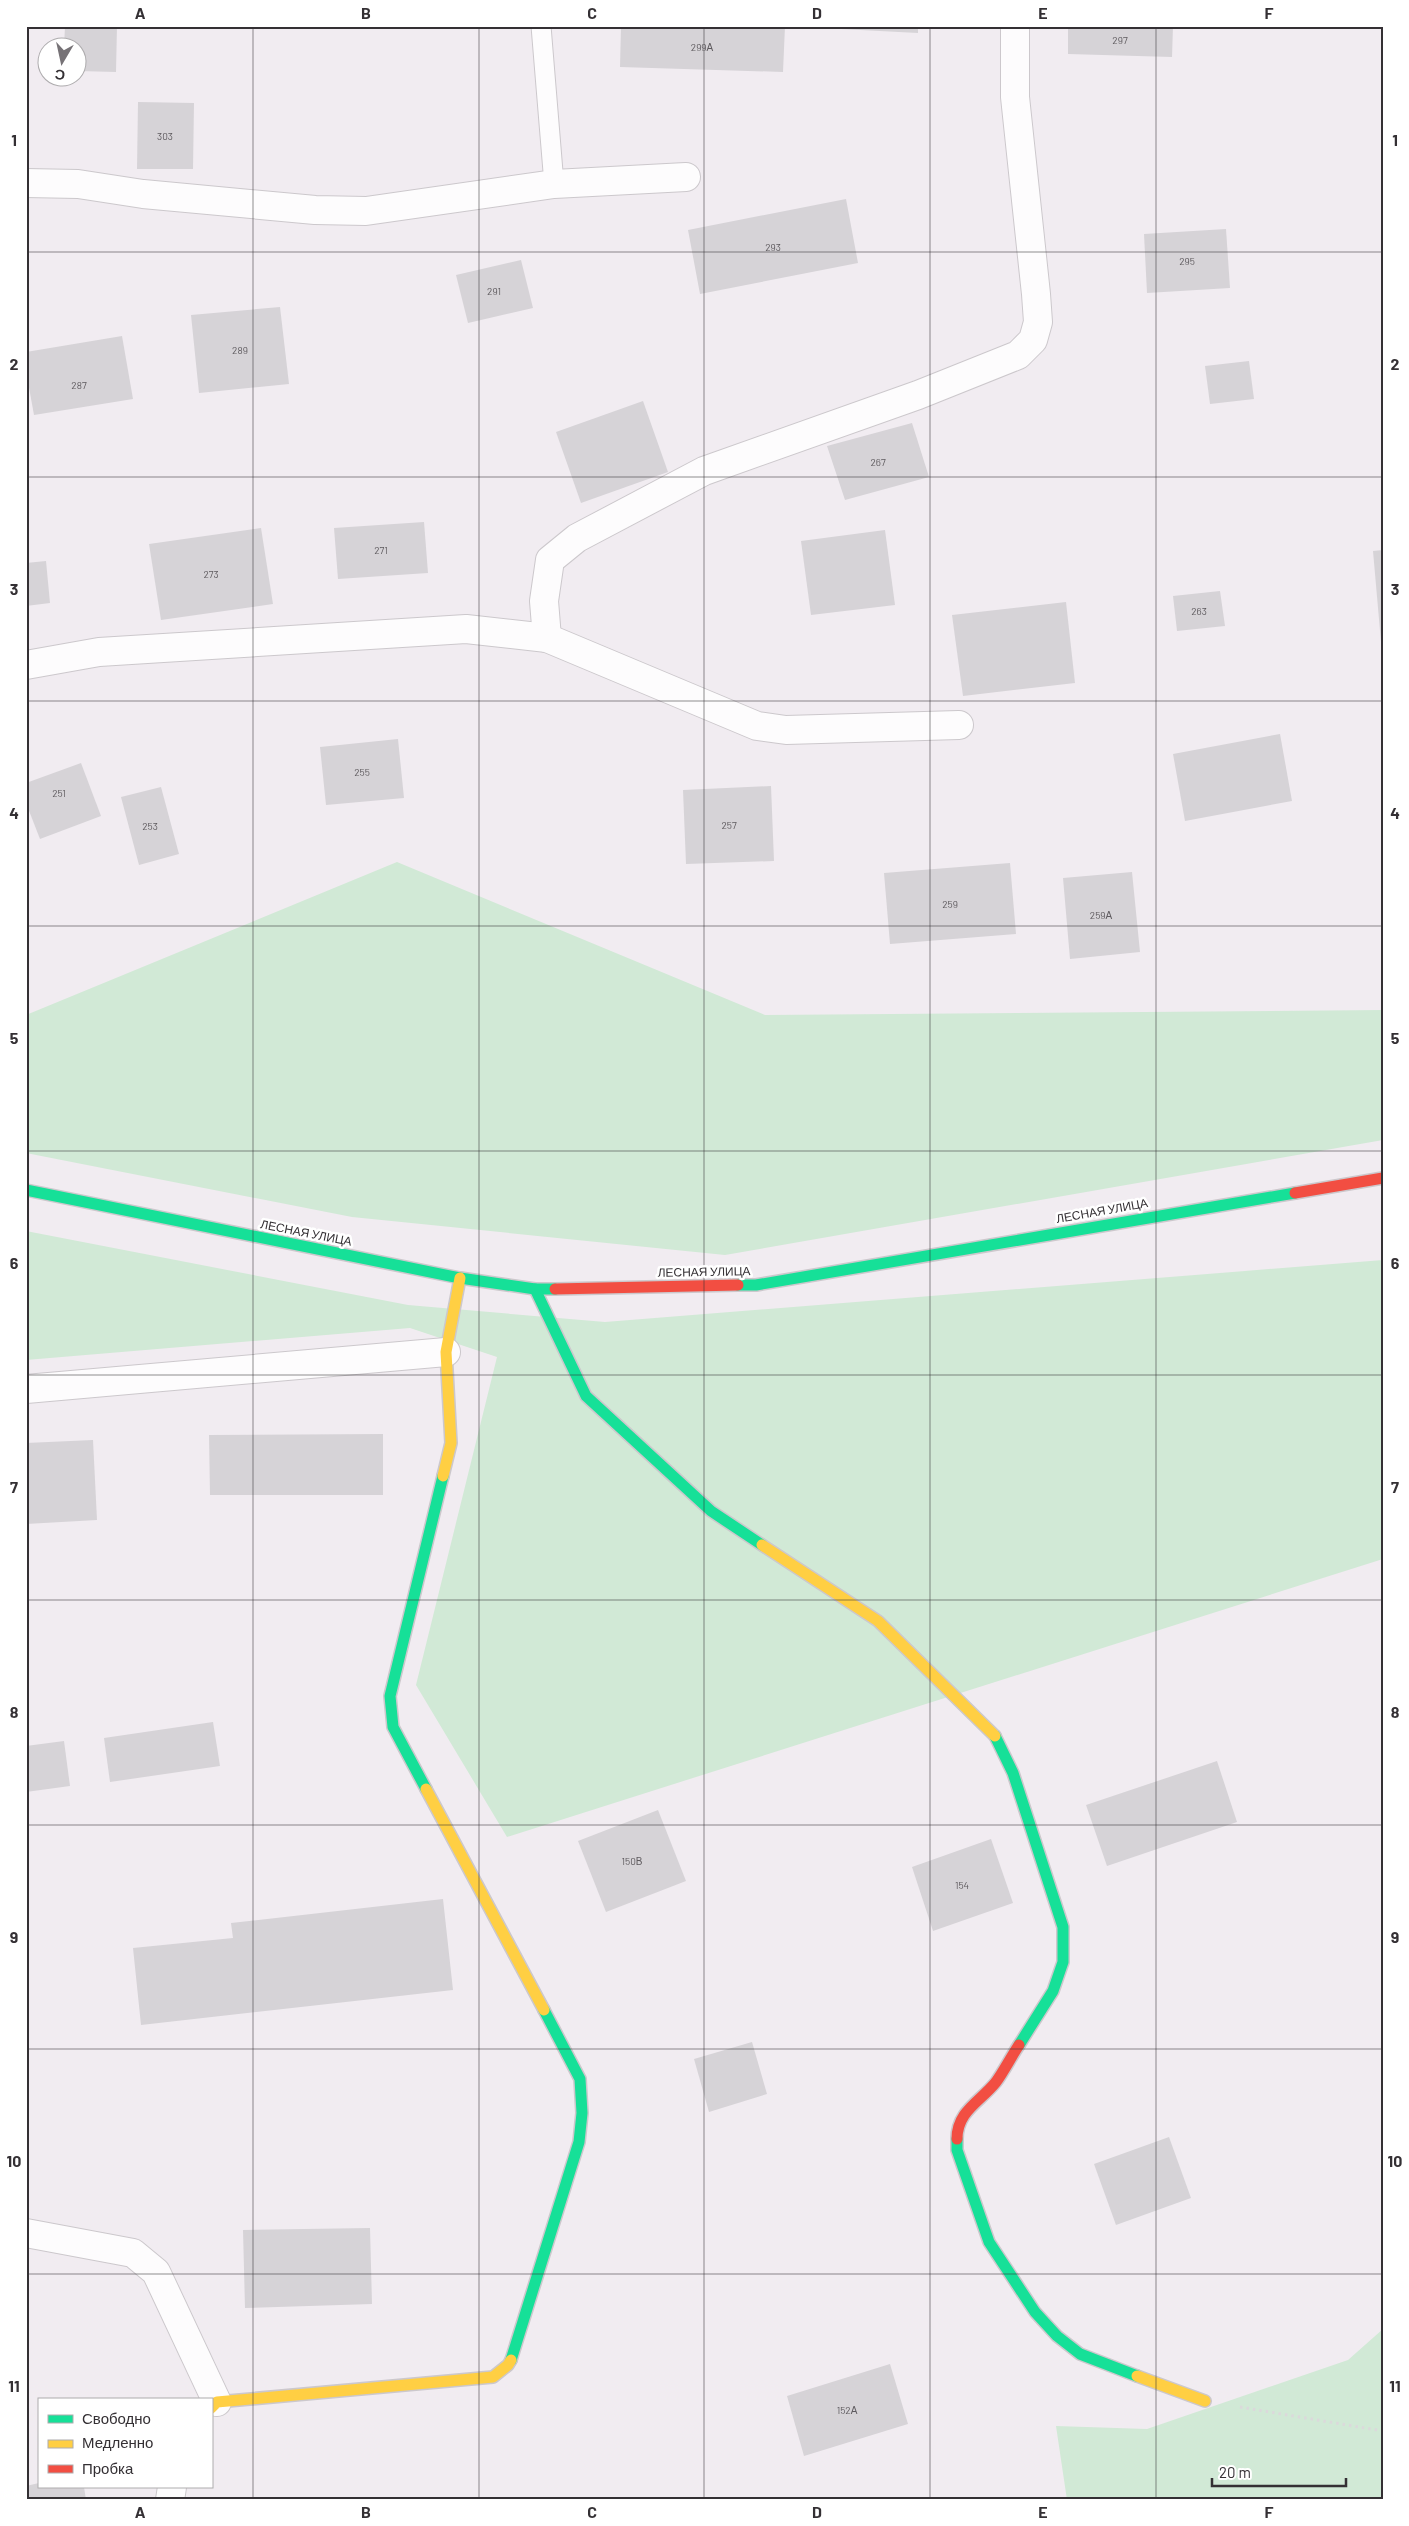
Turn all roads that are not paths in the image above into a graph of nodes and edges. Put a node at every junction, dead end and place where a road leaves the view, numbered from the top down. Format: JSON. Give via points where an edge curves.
{"nodes":[{"id":1,"x":540,"y":26,"type":"edge"},
{"id":2,"x":1015,"y":26,"type":"edge"},
{"id":3,"x":686,"y":177,"type":"dead end"},
{"id":4,"x":26,"y":183,"type":"edge"},
{"id":5,"x":554,"y":184,"type":"junction"},
{"id":6,"x":547,"y":638,"type":"junction"},
{"id":7,"x":26,"y":665,"type":"edge"},
{"id":8,"x":959,"y":724,"type":"dead end"},
{"id":9,"x":1383,"y":1178,"type":"edge"},
{"id":10,"x":26,"y":1190,"type":"edge"},
{"id":11,"x":460,"y":1278,"type":"junction"},
{"id":12,"x":535,"y":1289,"type":"junction"},
{"id":13,"x":446,"y":1352,"type":"junction"},
{"id":14,"x":26,"y":1390,"type":"edge"},
{"id":15,"x":26,"y":2233,"type":"edge"},
{"id":16,"x":211,"y":2398,"type":"edge"},
{"id":17,"x":1205,"y":2401,"type":"road end"},
{"id":18,"x":214,"y":2405,"type":"edge"}],
"edges":[{"from":1,"to":5,"type":"lane"},
{"from":2,"to":6,"type":"street","via":[[1015,97],[1038,322],[1033,340],[1018,355],[918,396],[704,471],[577,538],[550,560],[544,600]]},
{"from":3,"to":5,"type":"street"},
{"from":4,"to":5,"type":"street","via":[[78,184],[143,194],[315,210],[366,211]]},
{"from":6,"to":7,"type":"street","via":[[466,629],[100,652]]},
{"from":6,"to":8,"type":"street","via":[[758,726],[786,730]]},
{"from":9,"to":12,"type":"street","name":"ЛЕСНАЯ УЛИЦА","via":[[756,1285]]},
{"from":10,"to":11,"type":"street","name":"ЛЕСНАЯ УЛИЦА"},
{"from":11,"to":12,"type":"street","name":"ЛЕСНАЯ УЛИЦА"},
{"from":11,"to":13,"type":"street"},
{"from":12,"to":17,"type":"street","via":[[586,1396],[711,1511],[878,1621],[994,1734],[1014,1773],[1063,1927],[1062,1962],[1053,1991],[995,2083],[966,2110],[957,2129],[957,2150],[989,2242],[1035,2312],[1057,2336],[1080,2354]]},
{"from":13,"to":14,"type":"street"},
{"from":13,"to":18,"type":"street","via":[[451,1443],[390,1696],[394,1727],[580,2079],[582,2113],[578,2142],[515,2350],[508,2365],[492,2377]]},
{"from":15,"to":16,"type":"street","via":[[133,2253],[156,2272]]}]}
